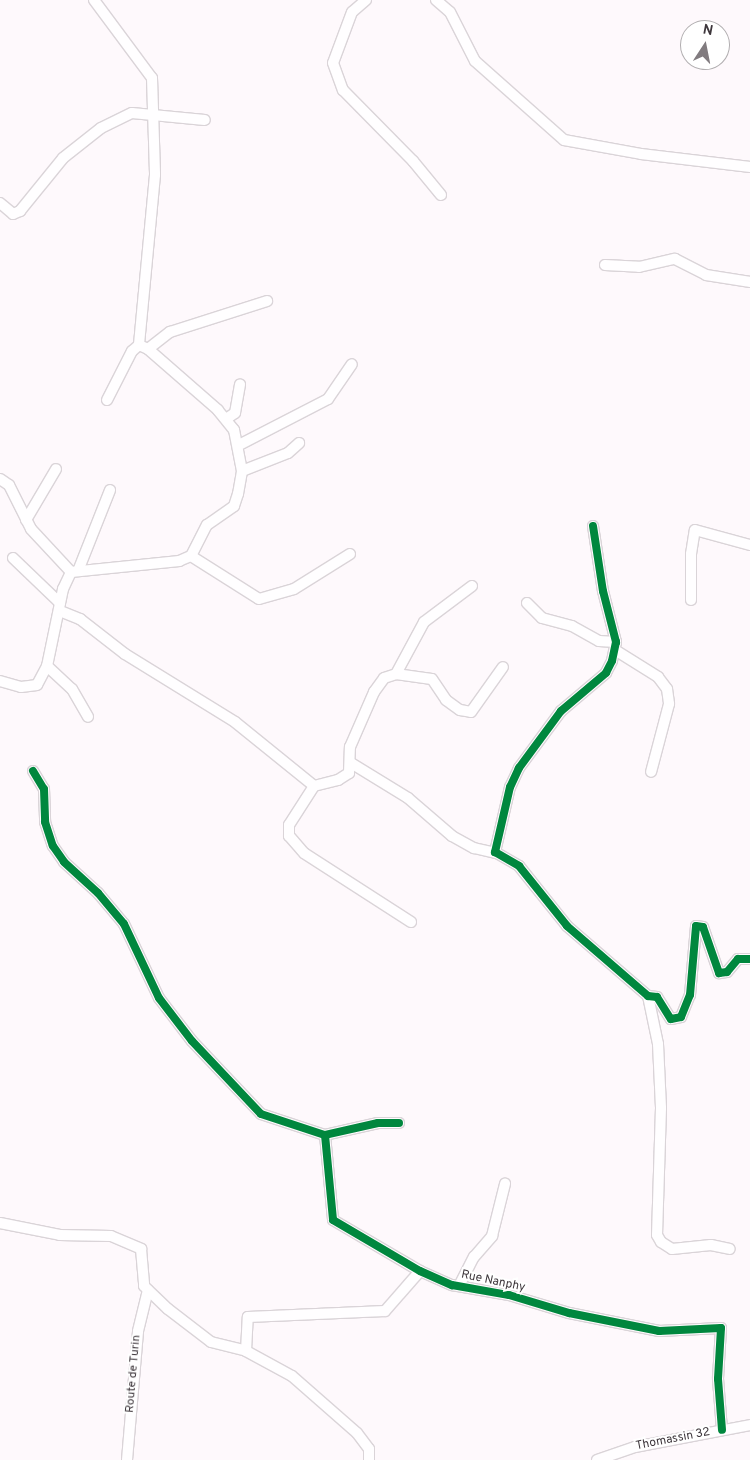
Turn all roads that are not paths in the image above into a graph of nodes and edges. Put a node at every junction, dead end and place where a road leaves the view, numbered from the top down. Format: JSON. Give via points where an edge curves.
{"nodes":[{"id":1,"x":94,"y":0,"type":"edge"},
{"id":2,"x":366,"y":0,"type":"edge"},
{"id":3,"x":436,"y":0,"type":"edge"},
{"id":4,"x":151,"y":113,"type":"junction"},
{"id":5,"x":204,"y":120,"type":"dead end"},
{"id":6,"x":750,"y":167,"type":"edge"},
{"id":7,"x":441,"y":195,"type":"dead end"},
{"id":8,"x":0,"y":203,"type":"edge"},
{"id":9,"x":605,"y":266,"type":"dead end"},
{"id":10,"x":750,"y":282,"type":"edge"},
{"id":11,"x":267,"y":301,"type":"dead end"},
{"id":12,"x":143,"y":347,"type":"junction"},
{"id":13,"x":352,"y":364,"type":"dead end"},
{"id":14,"x":240,"y":384,"type":"dead end"},
{"id":15,"x":107,"y":400,"type":"dead end"},
{"id":16,"x":226,"y":420,"type":"junction"},
{"id":17,"x":299,"y":443,"type":"dead end"},
{"id":18,"x":239,"y":445,"type":"junction"},
{"id":19,"x":56,"y":469,"type":"dead end"},
{"id":20,"x":242,"y":471,"type":"junction"},
{"id":21,"x":0,"y":479,"type":"edge"},
{"id":22,"x":110,"y":490,"type":"dead end"},
{"id":23,"x":26,"y":520,"type":"junction"},
{"id":24,"x":593,"y":526,"type":"dead end"},
{"id":25,"x":750,"y":545,"type":"edge"},
{"id":26,"x":350,"y":554,"type":"dead end"},
{"id":27,"x":191,"y":556,"type":"junction"},
{"id":28,"x":12,"y":558,"type":"dead end"},
{"id":29,"x":75,"y":572,"type":"junction"},
{"id":30,"x":472,"y":586,"type":"dead end"},
{"id":31,"x":691,"y":600,"type":"dead end"},
{"id":32,"x":527,"y":603,"type":"dead end"},
{"id":33,"x":60,"y":607,"type":"junction"},
{"id":34,"x":616,"y":646,"type":"junction"},
{"id":35,"x":46,"y":666,"type":"junction"},
{"id":36,"x":503,"y":667,"type":"dead end"},
{"id":37,"x":396,"y":674,"type":"junction"},
{"id":38,"x":0,"y":681,"type":"edge"},
{"id":39,"x":88,"y":717,"type":"dead end"},
{"id":40,"x":351,"y":763,"type":"junction"},
{"id":41,"x":33,"y":771,"type":"dead end"},
{"id":42,"x":652,"y":772,"type":"dead end"},
{"id":43,"x":314,"y":786,"type":"junction"},
{"id":44,"x":496,"y":853,"type":"junction"},
{"id":45,"x":411,"y":922,"type":"dead end"},
{"id":46,"x":750,"y":959,"type":"edge"},
{"id":47,"x":648,"y":996,"type":"junction"},
{"id":48,"x":399,"y":1123,"type":"dead end"},
{"id":49,"x":325,"y":1135,"type":"junction"},
{"id":50,"x":506,"y":1184,"type":"dead end"},
{"id":51,"x":0,"y":1223,"type":"edge"},
{"id":52,"x":730,"y":1249,"type":"dead end"},
{"id":53,"x":420,"y":1271,"type":"junction"},
{"id":54,"x":459,"y":1286,"type":"junction"},
{"id":55,"x":148,"y":1290,"type":"junction"},
{"id":56,"x":246,"y":1351,"type":"junction"},
{"id":57,"x":750,"y":1425,"type":"edge"},
{"id":58,"x":722,"y":1430,"type":"junction"},
{"id":59,"x":127,"y":1460,"type":"edge"},
{"id":60,"x":369,"y":1460,"type":"edge"},
{"id":61,"x":597,"y":1460,"type":"edge"}],
"edges":[{"from":1,"to":4,"type":"street","via":[[149,70],[152,78]]},
{"from":2,"to":7,"type":"street","via":[[352,12],[333,63],[343,90],[413,161]]},
{"from":3,"to":6,"type":"street","via":[[450,12],[475,61],[564,140],[641,154]]},
{"from":4,"to":5,"type":"street"},
{"from":4,"to":8,"type":"street","via":[[132,113],[86,139],[63,158],[20,211],[12,214]]},
{"from":4,"to":12,"type":"street","via":[[155,175]]},
{"from":9,"to":10,"type":"street","via":[[639,267],[675,259],[706,275]]},
{"from":11,"to":12,"type":"street","via":[[170,332]]},
{"from":12,"to":15,"type":"street","via":[[132,351]]},
{"from":12,"to":16,"type":"street"},
{"from":13,"to":18,"type":"street","via":[[328,399]]},
{"from":14,"to":16,"type":"street","via":[[235,413]]},
{"from":16,"to":18,"type":"street"},
{"from":17,"to":20,"type":"street","via":[[288,453]]},
{"from":18,"to":20,"type":"street"},
{"from":19,"to":23,"type":"street"},
{"from":20,"to":27,"type":"street","via":[[234,506],[206,525]]},
{"from":21,"to":23,"type":"street","via":[[8,485]]},
{"from":22,"to":29,"type":"street"},
{"from":23,"to":29,"type":"street"},
{"from":24,"to":34,"type":"street"},
{"from":25,"to":31,"type":"street","via":[[695,530],[691,554]]},
{"from":26,"to":27,"type":"street","via":[[294,589],[259,599]]},
{"from":27,"to":29,"type":"street","via":[[166,564]]},
{"from":28,"to":33,"type":"street"},
{"from":29,"to":33,"type":"street"},
{"from":30,"to":37,"type":"street","via":[[424,622]]},
{"from":32,"to":34,"type":"street","via":[[542,618],[572,626]]},
{"from":33,"to":35,"type":"street"},
{"from":33,"to":43,"type":"street","via":[[125,654],[236,722]]},
{"from":34,"to":42,"type":"street","via":[[658,677],[667,689],[668,704]]},
{"from":34,"to":44,"type":"street","via":[[606,673],[561,711],[520,768],[510,787]]},
{"from":35,"to":38,"type":"street","via":[[37,685],[21,687]]},
{"from":35,"to":39,"type":"street","via":[[72,689]]},
{"from":36,"to":37,"type":"street","via":[[471,712],[460,710],[446,700],[432,679]]},
{"from":37,"to":40,"type":"street","via":[[384,678],[374,692],[350,746]]},
{"from":40,"to":43,"type":"street","via":[[349,773],[338,780]]},
{"from":40,"to":44,"type":"street","via":[[408,798],[452,836],[474,848]]},
{"from":41,"to":49,"type":"street","via":[[44,789],[45,822],[53,846],[64,862],[98,893],[124,924],[159,998],[192,1041],[261,1114]]},
{"from":43,"to":45,"type":"street","via":[[289,825],[289,836],[304,853]]},
{"from":44,"to":47,"type":"street","via":[[519,866],[567,926]]},
{"from":46,"to":47,"type":"street","via":[[738,959],[727,972],[719,973],[703,927],[697,925],[690,995],[681,1017],[668,1018],[657,997]]},
{"from":47,"to":52,"type":"street","via":[[658,1044],[658,1235],[661,1242],[672,1249],[710,1245]]},
{"from":48,"to":49,"type":"street","via":[[378,1123]]},
{"from":49,"to":53,"type":"street","name":"Rue Nanphy","via":[[333,1220]]},
{"from":50,"to":54,"type":"street","via":[[492,1236],[474,1258]]},
{"from":51,"to":55,"type":"street","via":[[60,1234],[111,1236],[141,1249],[144,1286]]},
{"from":53,"to":54,"type":"street","name":"Rue Nanphy"},
{"from":53,"to":56,"type":"street","via":[[385,1311],[248,1317]]},
{"from":54,"to":58,"type":"street","name":"Rue Nanphy","via":[[659,1331],[721,1328],[718,1379]]},
{"from":55,"to":56,"type":"street","via":[[212,1342]]},
{"from":55,"to":59,"type":"street","name":"Route de Turin","via":[[138,1331]]},
{"from":56,"to":60,"type":"street","via":[[292,1376],[337,1412],[369,1449]]},
{"from":57,"to":58,"type":"street","name":"Thomassin 32"},
{"from":58,"to":61,"type":"street","name":"Thomassin 32","via":[[635,1447]]}]}
